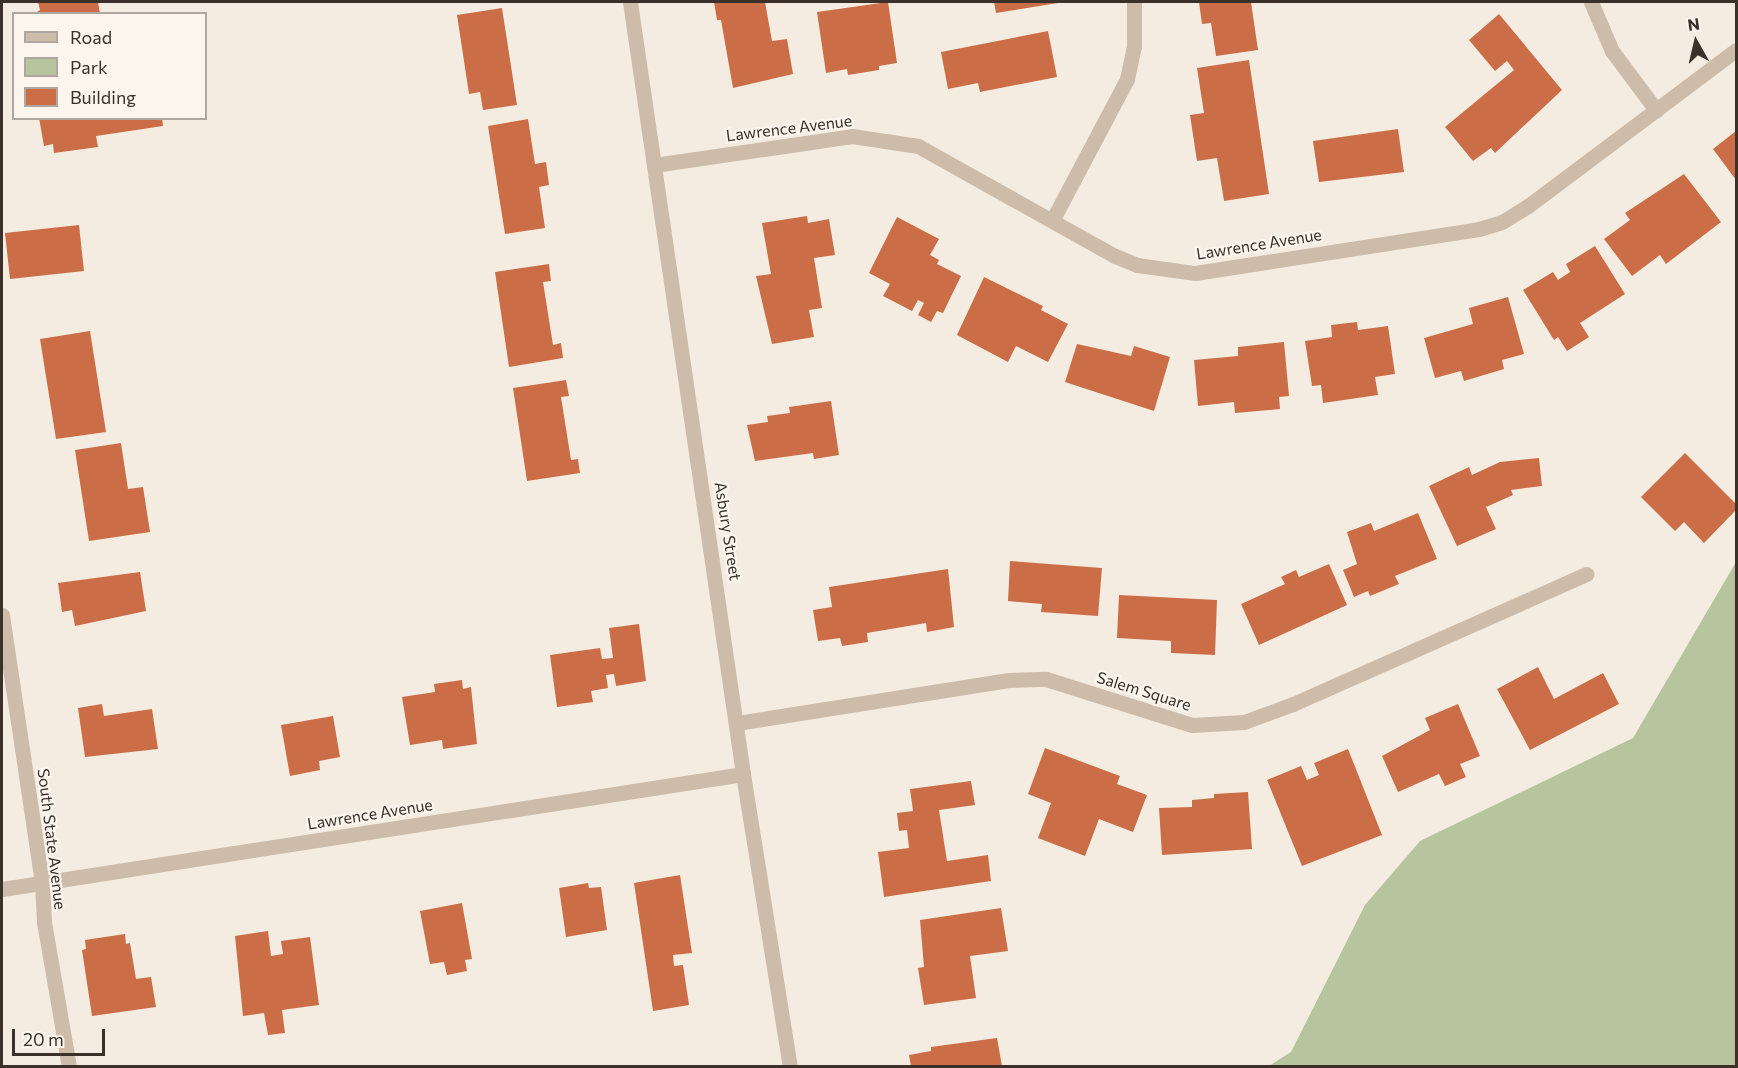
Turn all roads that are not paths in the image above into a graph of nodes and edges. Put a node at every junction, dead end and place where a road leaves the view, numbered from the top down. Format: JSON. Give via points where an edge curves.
{"nodes":[{"id":1,"x":630,"y":2,"type":"edge"},
{"id":2,"x":1134,"y":2,"type":"edge"},
{"id":3,"x":1591,"y":2,"type":"edge"},
{"id":4,"x":1737,"y":50,"type":"edge"},
{"id":5,"x":1656,"y":110,"type":"junction"},
{"id":6,"x":654,"y":165,"type":"junction"},
{"id":7,"x":1053,"y":219,"type":"junction"},
{"id":8,"x":1587,"y":574,"type":"dead end"},
{"id":9,"x":2,"y":615,"type":"edge"},
{"id":10,"x":737,"y":723,"type":"junction"},
{"id":11,"x":743,"y":774,"type":"junction"},
{"id":12,"x":42,"y":883,"type":"junction"},
{"id":13,"x":2,"y":889,"type":"edge"},
{"id":14,"x":69,"y":1066,"type":"edge"},
{"id":15,"x":790,"y":1066,"type":"edge"}],
"edges":[{"from":1,"to":6,"type":"street","name":"Asbury Street"},
{"from":2,"to":7,"type":"street","via":[[1134,46],[1127,80]]},
{"from":3,"to":5,"type":"street","via":[[1612,51]]},
{"from":4,"to":5,"type":"street","name":"Lawrence Avenue"},
{"from":5,"to":7,"type":"street","name":"Lawrence Avenue","via":[[1528,206],[1479,229],[1195,273],[1137,265]]},
{"from":6,"to":7,"type":"street","name":"Lawrence Avenue","via":[[866,137],[935,153]]},
{"from":6,"to":10,"type":"street","name":"Asbury Street"},
{"from":8,"to":10,"type":"street","name":"Salem Square","via":[[1244,722],[1192,725],[1037,679],[1009,680]]},
{"from":9,"to":12,"type":"street","name":"South State Avenue"},
{"from":10,"to":11,"type":"street","name":"Asbury Street"},
{"from":11,"to":12,"type":"street","name":"Lawrence Avenue"},
{"from":11,"to":15,"type":"street","name":"Asbury Street"},
{"from":12,"to":13,"type":"street","name":"Lawrence Avenue"},
{"from":12,"to":14,"type":"street","name":"South State Avenue","via":[[44,922]]}]}
